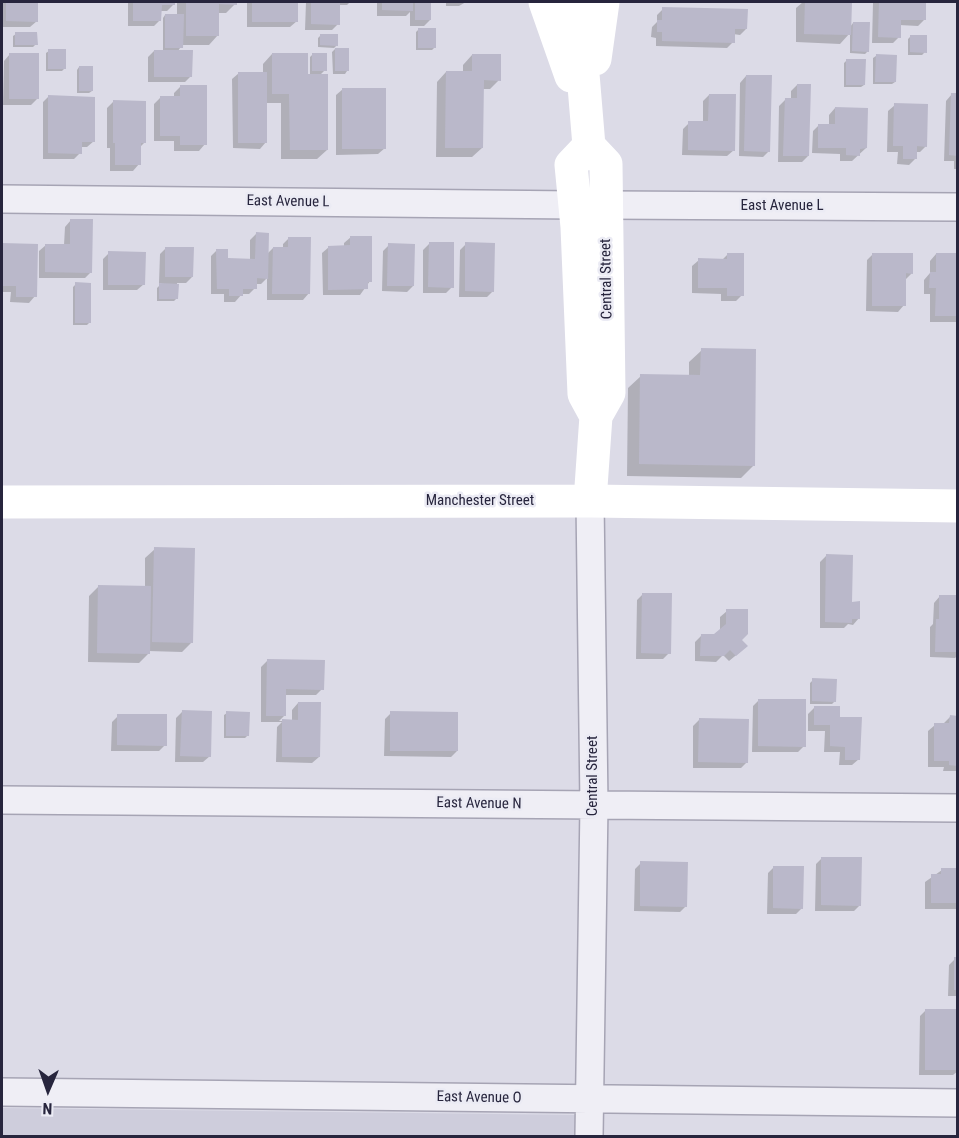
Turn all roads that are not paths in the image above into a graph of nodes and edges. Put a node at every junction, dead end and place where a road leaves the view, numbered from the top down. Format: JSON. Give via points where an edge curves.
{"nodes":[{"id":1,"x":545,"y":2,"type":"edge"},
{"id":2,"x":577,"y":2,"type":"edge"},
{"id":3,"x":603,"y":2,"type":"edge"},
{"id":4,"x":587,"y":132,"type":"junction"},
{"id":5,"x":2,"y":200,"type":"edge"},
{"id":6,"x":591,"y":205,"type":"junction"},
{"id":7,"x":957,"y":207,"type":"edge"},
{"id":8,"x":590,"y":501,"type":"junction"},
{"id":9,"x":2,"y":502,"type":"edge"},
{"id":10,"x":957,"y":506,"type":"edge"},
{"id":11,"x":2,"y":800,"type":"edge"},
{"id":12,"x":594,"y":805,"type":"junction"},
{"id":13,"x":957,"y":808,"type":"edge"},
{"id":14,"x":2,"y":1092,"type":"edge"},
{"id":15,"x":589,"y":1100,"type":"junction"},
{"id":16,"x":957,"y":1103,"type":"edge"},
{"id":17,"x":590,"y":1137,"type":"edge"}],
"edges":[{"from":1,"to":4,"type":"main road"},
{"from":2,"to":4,"type":"main road"},
{"from":3,"to":4,"type":"main road"},
{"from":4,"to":6,"type":"main road","name":"Central Street","via":[[571,165]]},
{"from":5,"to":6,"type":"street","name":"East Avenue L"},
{"from":6,"to":7,"type":"street","name":"East Avenue L"},
{"from":6,"to":8,"type":"main road","name":"Central Street","via":[[609,393],[596,416]]},
{"from":8,"to":9,"type":"main road","name":"Manchester Street"},
{"from":8,"to":10,"type":"main road","name":"Manchester Street"},
{"from":8,"to":12,"type":"street","name":"Central Street"},
{"from":11,"to":12,"type":"street","name":"East Avenue N"},
{"from":12,"to":13,"type":"street","name":"East Avenue N"},
{"from":12,"to":15,"type":"street","name":"Central Street"},
{"from":14,"to":15,"type":"street","name":"East Avenue O"},
{"from":15,"to":16,"type":"street","name":"East Avenue O"},
{"from":15,"to":17,"type":"street","name":"Central Street"}]}
